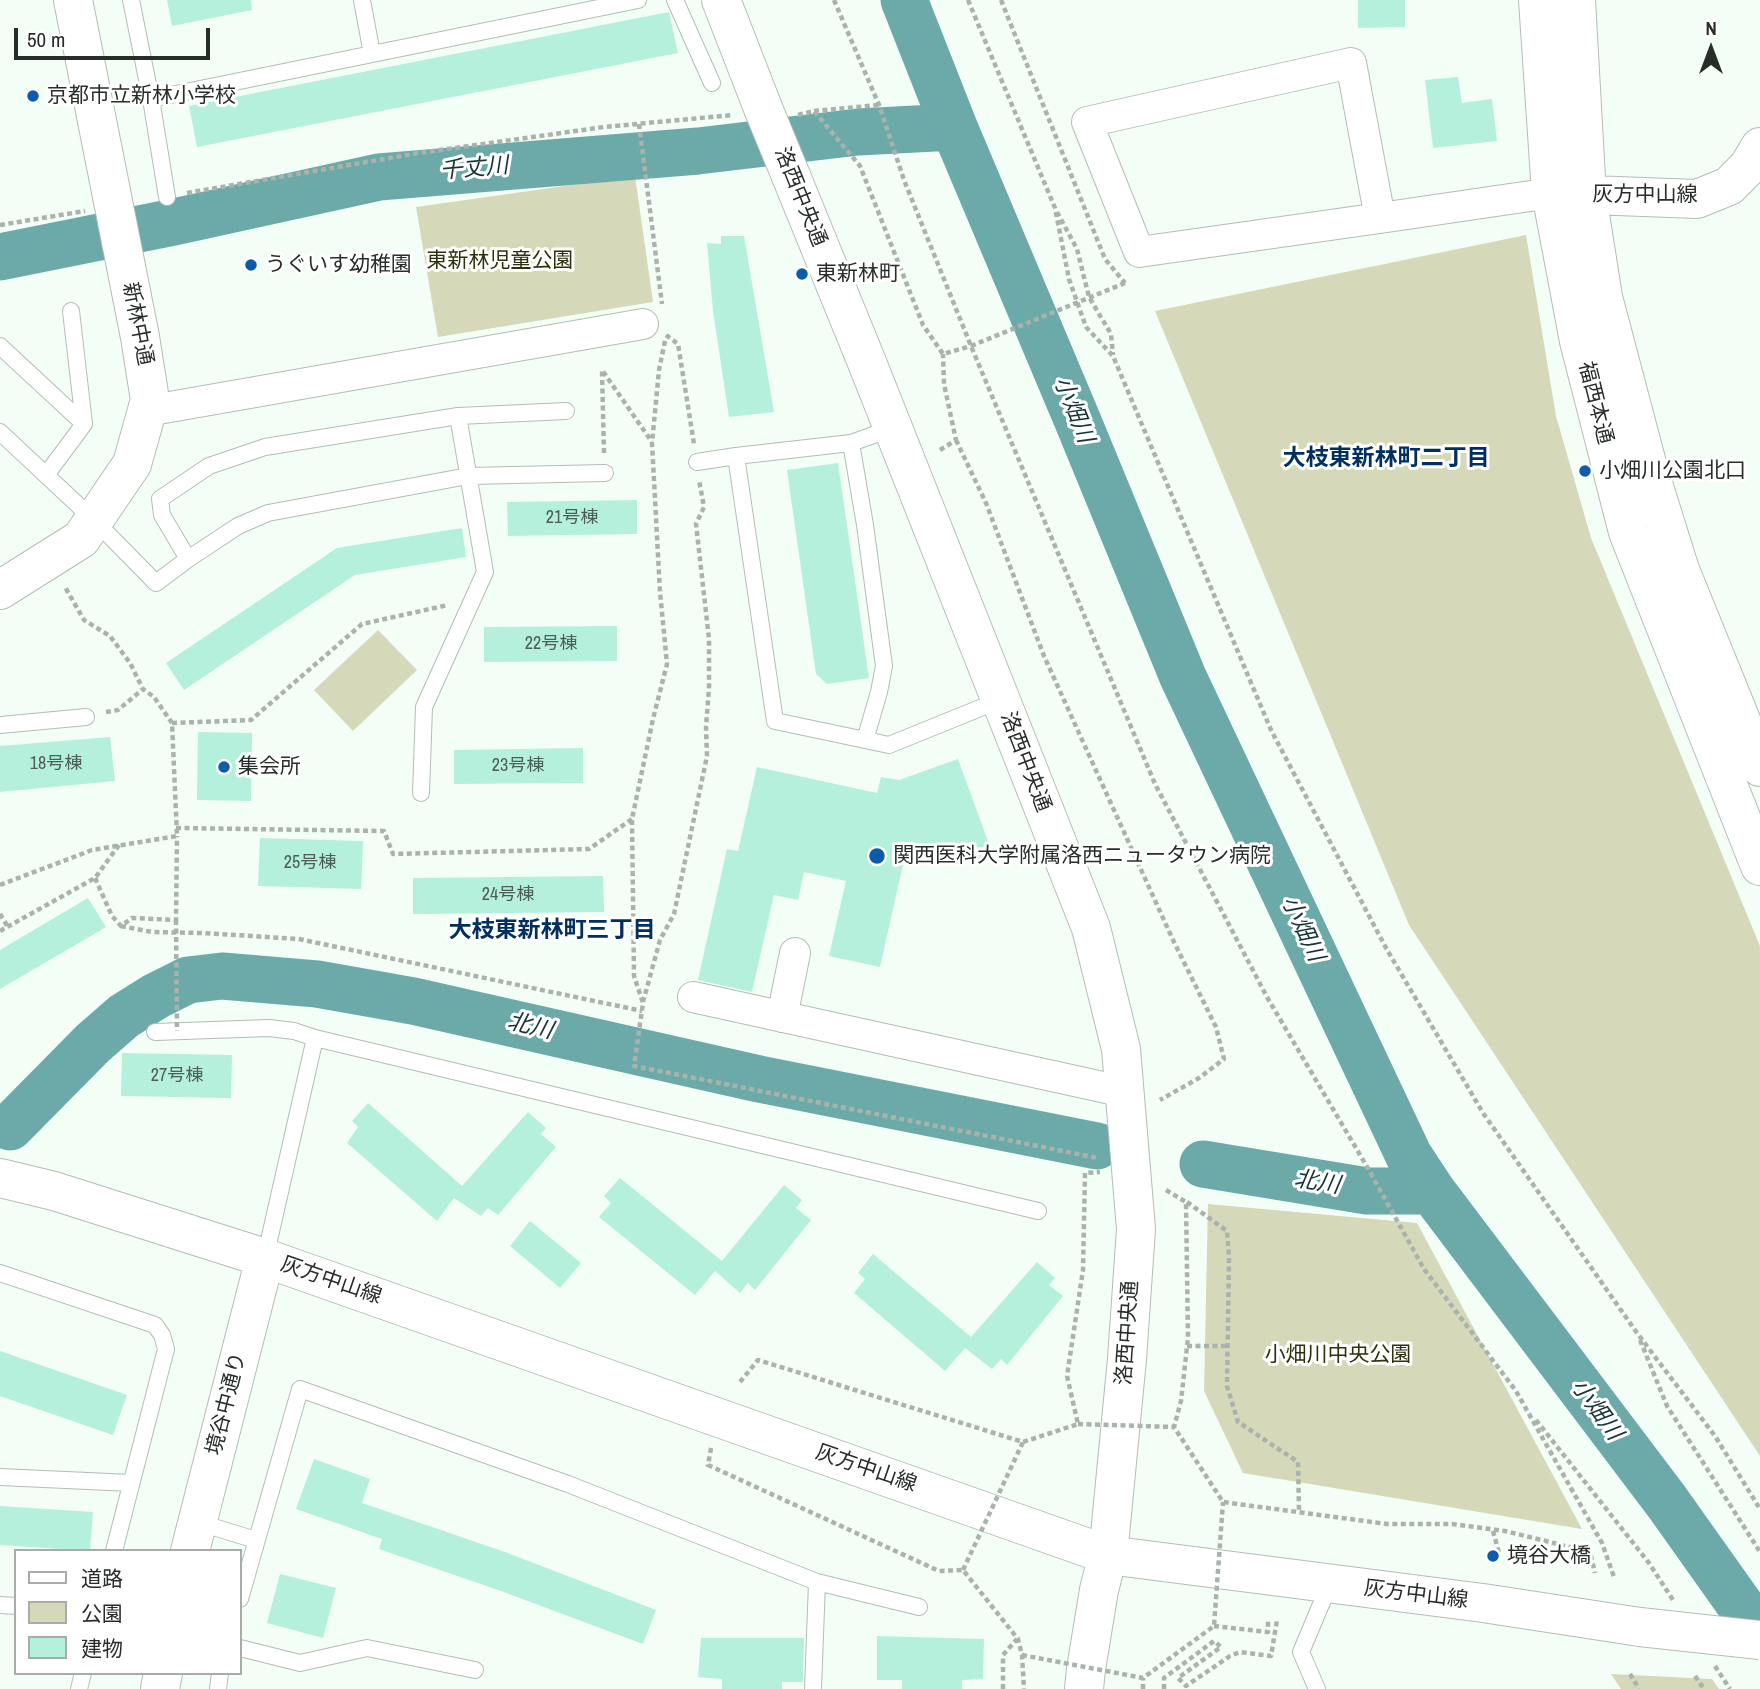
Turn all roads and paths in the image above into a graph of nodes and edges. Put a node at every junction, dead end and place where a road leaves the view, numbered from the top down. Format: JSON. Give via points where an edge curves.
{"nodes":[{"id":1,"x":72,"y":0,"type":"edge"},
{"id":2,"x":131,"y":0,"type":"edge"},
{"id":3,"x":362,"y":0,"type":"edge"},
{"id":4,"x":638,"y":0,"type":"edge"},
{"id":5,"x":675,"y":0,"type":"edge"},
{"id":6,"x":721,"y":0,"type":"edge"},
{"id":7,"x":834,"y":0,"type":"edge"},
{"id":8,"x":968,"y":0,"type":"edge"},
{"id":9,"x":1001,"y":0,"type":"edge"},
{"id":10,"x":1538,"y":0,"type":"edge"},
{"id":11,"x":1576,"y":0,"type":"edge"},
{"id":12,"x":372,"y":54,"type":"junction"},
{"id":13,"x":712,"y":83,"type":"dead end"},
{"id":14,"x":151,"y":99,"type":"junction"},
{"id":15,"x":879,"y":105,"type":"junction"},
{"id":16,"x":814,"y":111,"type":"junction"},
{"id":17,"x":766,"y":113,"type":"junction"},
{"id":18,"x":639,"y":124,"type":"junction"},
{"id":19,"x":1758,"y":155,"type":"edge"},
{"id":20,"x":1569,"y":194,"type":"junction"},
{"id":21,"x":167,"y":197,"type":"joint"},
{"id":22,"x":1055,"y":208,"type":"junction"},
{"id":23,"x":115,"y":214,"type":"junction"},
{"id":24,"x":1380,"y":218,"type":"junction"},
{"id":25,"x":0,"y":225,"type":"edge"},
{"id":26,"x":1089,"y":298,"type":"junction"},
{"id":27,"x":71,"y":311,"type":"dead end"},
{"id":28,"x":653,"y":316,"type":"joint"},
{"id":29,"x":0,"y":346,"type":"edge"},
{"id":30,"x":971,"y":346,"type":"junction"},
{"id":31,"x":943,"y":354,"type":"junction"},
{"id":32,"x":1113,"y":356,"type":"junction"},
{"id":33,"x":147,"y":411,"type":"junction"},
{"id":34,"x":566,"y":411,"type":"dead end"},
{"id":35,"x":458,"y":416,"type":"junction"},
{"id":36,"x":84,"y":424,"type":"junction"},
{"id":37,"x":893,"y":428,"type":"junction"},
{"id":38,"x":0,"y":432,"type":"edge"},
{"id":39,"x":956,"y":440,"type":"junction"},
{"id":40,"x":652,"y":443,"type":"junction"},
{"id":41,"x":851,"y":443,"type":"junction"},
{"id":42,"x":940,"y":450,"type":"dead end"},
{"id":43,"x":736,"y":456,"type":"junction"},
{"id":44,"x":696,"y":462,"type":"junction"},
{"id":45,"x":605,"y":473,"type":"joint"},
{"id":46,"x":46,"y":475,"type":"junction"},
{"id":47,"x":468,"y":476,"type":"junction"},
{"id":48,"x":93,"y":520,"type":"junction"},
{"id":49,"x":188,"y":559,"type":"junction"},
{"id":50,"x":44,"y":562,"type":"junction"},
{"id":51,"x":0,"y":590,"type":"edge"},
{"id":52,"x":472,"y":599,"type":"junction"},
{"id":53,"x":143,"y":689,"type":"junction"},
{"id":54,"x":1001,"y":700,"type":"junction"},
{"id":55,"x":86,"y":717,"type":"joint"},
{"id":56,"x":172,"y":723,"type":"junction"},
{"id":57,"x":0,"y":725,"type":"edge"},
{"id":58,"x":865,"y":740,"type":"junction"},
{"id":59,"x":1760,"y":767,"type":"edge"},
{"id":60,"x":421,"y":793,"type":"dead end"},
{"id":61,"x":632,"y":819,"type":"junction"},
{"id":62,"x":176,"y":828,"type":"junction"},
{"id":63,"x":177,"y":836,"type":"junction"},
{"id":64,"x":120,"y":844,"type":"junction"},
{"id":65,"x":1760,"y":866,"type":"edge"},
{"id":66,"x":95,"y":878,"type":"junction"},
{"id":67,"x":0,"y":885,"type":"edge"},
{"id":68,"x":0,"y":914,"type":"edge"},
{"id":69,"x":176,"y":920,"type":"junction"},
{"id":70,"x":121,"y":926,"type":"junction"},
{"id":71,"x":8,"y":927,"type":"junction"},
{"id":72,"x":0,"y":931,"type":"edge"},
{"id":73,"x":795,"y":953,"type":"dead end"},
{"id":74,"x":693,"y":997,"type":"dead end"},
{"id":75,"x":643,"y":1003,"type":"junction"},
{"id":76,"x":642,"y":1011,"type":"junction"},
{"id":77,"x":782,"y":1017,"type":"junction"},
{"id":78,"x":177,"y":1031,"type":"junction"},
{"id":79,"x":155,"y":1032,"type":"dead end"},
{"id":80,"x":315,"y":1038,"type":"junction"},
{"id":81,"x":1142,"y":1096,"type":"junction"},
{"id":82,"x":1099,"y":1158,"type":"dead end"},
{"id":83,"x":1105,"y":1172,"type":"dead end"},
{"id":84,"x":0,"y":1178,"type":"edge"},
{"id":85,"x":1166,"y":1190,"type":"dead end"},
{"id":86,"x":1186,"y":1202,"type":"junction"},
{"id":87,"x":1038,"y":1211,"type":"dead end"},
{"id":88,"x":265,"y":1258,"type":"junction"},
{"id":89,"x":0,"y":1273,"type":"edge"},
{"id":90,"x":1637,"y":1332,"type":"junction"},
{"id":91,"x":1187,"y":1346,"type":"junction"},
{"id":92,"x":1227,"y":1346,"type":"junction"},
{"id":93,"x":740,"y":1382,"type":"dead end"},
{"id":94,"x":1526,"y":1408,"type":"junction"},
{"id":95,"x":1078,"y":1424,"type":"junction"},
{"id":96,"x":1174,"y":1427,"type":"junction"},
{"id":97,"x":1023,"y":1442,"type":"junction"},
{"id":98,"x":711,"y":1447,"type":"dead end"},
{"id":99,"x":0,"y":1477,"type":"edge"},
{"id":100,"x":131,"y":1483,"type":"junction"},
{"id":101,"x":1223,"y":1502,"type":"junction"},
{"id":102,"x":1760,"y":1509,"type":"edge"},
{"id":103,"x":1300,"y":1511,"type":"junction"},
{"id":104,"x":1493,"y":1530,"type":"junction"},
{"id":105,"x":194,"y":1536,"type":"edge"},
{"id":106,"x":256,"y":1540,"type":"junction"},
{"id":107,"x":114,"y":1549,"type":"edge"},
{"id":108,"x":1760,"y":1552,"type":"edge"},
{"id":109,"x":1499,"y":1553,"type":"dead end"},
{"id":110,"x":1108,"y":1555,"type":"junction"},
{"id":111,"x":963,"y":1570,"type":"junction"},
{"id":112,"x":1595,"y":1573,"type":"dead end"},
{"id":113,"x":1614,"y":1577,"type":"dead end"},
{"id":114,"x":817,"y":1583,"type":"junction"},
{"id":115,"x":1329,"y":1583,"type":"junction"},
{"id":116,"x":242,"y":1592,"type":"edge"},
{"id":117,"x":919,"y":1607,"type":"dead end"},
{"id":118,"x":1678,"y":1609,"type":"dead end"},
{"id":119,"x":1268,"y":1619,"type":"dead end"},
{"id":120,"x":1277,"y":1620,"type":"dead end"},
{"id":121,"x":1214,"y":1626,"type":"junction"},
{"id":122,"x":1017,"y":1639,"type":"junction"},
{"id":123,"x":1760,"y":1640,"type":"edge"},
{"id":124,"x":242,"y":1648,"type":"edge"},
{"id":125,"x":1022,"y":1655,"type":"junction"},
{"id":126,"x":1715,"y":1666,"type":"dead end"},
{"id":127,"x":475,"y":1670,"type":"dead end"},
{"id":128,"x":1630,"y":1674,"type":"dead end"},
{"id":129,"x":1695,"y":1676,"type":"dead end"},
{"id":130,"x":1143,"y":1678,"type":"junction"},
{"id":131,"x":813,"y":1689,"type":"edge"},
{"id":132,"x":1003,"y":1689,"type":"edge"},
{"id":133,"x":1024,"y":1689,"type":"edge"},
{"id":134,"x":1084,"y":1689,"type":"edge"},
{"id":135,"x":1143,"y":1689,"type":"edge"},
{"id":136,"x":1164,"y":1689,"type":"edge"},
{"id":137,"x":1317,"y":1689,"type":"edge"},
{"id":138,"x":1639,"y":1689,"type":"edge"},
{"id":139,"x":1703,"y":1689,"type":"edge"},
{"id":140,"x":1730,"y":1689,"type":"edge"}],
"edges":[{"from":1,"to":23,"type":"main road","name":"新林中通"},
{"from":2,"to":14,"type":"lane"},
{"from":3,"to":12,"type":"lane"},
{"from":4,"to":12,"type":"lane"},
{"from":5,"to":13,"type":"lane"},
{"from":6,"to":17,"type":"main road","name":"洛西中央通"},
{"from":7,"to":15,"type":"path"},
{"from":8,"to":22,"type":"path"},
{"from":9,"to":26,"type":"path","bridge":true,"via":[[1105,259],[1125,283]]},
{"from":10,"to":20,"type":"main road","name":"福西本通"},
{"from":11,"to":20,"type":"main road","name":"福西本通"},
{"from":12,"to":14,"type":"lane"},
{"from":14,"to":21,"type":"lane"},
{"from":15,"to":16,"type":"path"},
{"from":15,"to":30,"type":"path"},
{"from":16,"to":17,"type":"path"},
{"from":16,"to":31,"type":"path","via":[[860,166],[923,325]]},
{"from":17,"to":18,"type":"path"},
{"from":17,"to":37,"type":"main road","name":"洛西中央通","bridge":true},
{"from":18,"to":21,"type":"path","via":[[419,153]]},
{"from":18,"to":28,"type":"path"},
{"from":19,"to":20,"type":"main road","name":"灰方中山線","via":[[1728,186],[1697,199]]},
{"from":20,"to":24,"type":"street"},
{"from":20,"to":59,"type":"main road","name":"福西本通","via":[[1680,570]]},
{"from":20,"to":65,"type":"main road","name":"福西本通","via":[[1579,341],[1628,532]]},
{"from":22,"to":26,"type":"path","via":[[1077,249]]},
{"from":22,"to":32,"type":"path","via":[[1069,279],[1086,327]]},
{"from":23,"to":25,"type":"path"},
{"from":23,"to":33,"type":"main road","name":"新林中通","via":[[150,400]]},
{"from":24,"to":24,"type":"street","via":[[1351,63],[1087,122],[1139,252]]},
{"from":26,"to":30,"type":"path","bridge":true},
{"from":26,"to":32,"type":"path","via":[[1111,334]]},
{"from":27,"to":36,"type":"lane"},
{"from":28,"to":33,"type":"street"},
{"from":29,"to":36,"type":"lane"},
{"from":30,"to":31,"type":"path"},
{"from":30,"to":94,"type":"path","via":[[1154,784],[1267,997],[1424,1269]]},
{"from":31,"to":39,"type":"path"},
{"from":32,"to":90,"type":"path","via":[[1270,730],[1386,948],[1483,1113]]},
{"from":33,"to":48,"type":"main road","name":"新林中通","via":[[132,464]]},
{"from":34,"to":35,"type":"lane"},
{"from":35,"to":47,"type":"lane"},
{"from":35,"to":49,"type":"lane","via":[[265,447],[209,466],[160,499],[162,515]]},
{"from":36,"to":46,"type":"lane"},
{"from":37,"to":41,"type":"lane"},
{"from":37,"to":54,"type":"main road","name":"洛西中央通"},
{"from":38,"to":46,"type":"lane"},
{"from":39,"to":42,"type":"path"},
{"from":39,"to":81,"type":"path","via":[[986,503],[1044,656],[1216,1027],[1224,1059],[1199,1078]]},
{"from":40,"to":44,"type":"path","via":[[666,335],[678,344]]},
{"from":40,"to":45,"type":"path","via":[[602,370]]},
{"from":40,"to":61,"type":"path","via":[[667,664]]},
{"from":41,"to":43,"type":"lane"},
{"from":41,"to":58,"type":"lane","via":[[884,666]]},
{"from":43,"to":44,"type":"lane"},
{"from":43,"to":58,"type":"lane","via":[[775,721]]},
{"from":44,"to":75,"type":"path","via":[[704,507],[696,523],[709,639],[706,756],[674,914],[660,940]]},
{"from":45,"to":47,"type":"lane"},
{"from":46,"to":48,"type":"lane"},
{"from":47,"to":49,"type":"lane","via":[[268,513],[238,526]]},
{"from":47,"to":52,"type":"lane","via":[[485,572]]},
{"from":48,"to":49,"type":"lane","via":[[156,583]]},
{"from":48,"to":50,"type":"main road","name":"新林中通","via":[[81,539]]},
{"from":50,"to":51,"type":"main road","name":"新林中通"},
{"from":50,"to":53,"type":"path","via":[[59,577],[84,620],[110,636]]},
{"from":52,"to":56,"type":"path","via":[[362,624],[251,720]]},
{"from":52,"to":60,"type":"lane","via":[[424,707]]},
{"from":53,"to":55,"type":"path","via":[[118,710]]},
{"from":53,"to":56,"type":"path"},
{"from":54,"to":58,"type":"lane","via":[[889,745]]},
{"from":54,"to":81,"type":"main road","name":"洛西中央通","via":[[1091,928],[1121,1049]]},
{"from":55,"to":57,"type":"lane"},
{"from":56,"to":62,"type":"path"},
{"from":61,"to":62,"type":"path","via":[[589,849],[406,854],[393,854],[384,831]]},
{"from":61,"to":75,"type":"path","via":[[634,976]]},
{"from":62,"to":63,"type":"path"},
{"from":63,"to":64,"type":"path"},
{"from":63,"to":69,"type":"path"},
{"from":64,"to":66,"type":"path"},
{"from":64,"to":67,"type":"path"},
{"from":66,"to":70,"type":"path"},
{"from":66,"to":71,"type":"path"},
{"from":68,"to":71,"type":"path"},
{"from":69,"to":70,"type":"path","via":[[132,918]]},
{"from":69,"to":78,"type":"path","bridge":true},
{"from":70,"to":76,"type":"path","via":[[152,932],[299,939]]},
{"from":71,"to":72,"type":"path"},
{"from":73,"to":77,"type":"street"},
{"from":74,"to":77,"type":"street"},
{"from":75,"to":76,"type":"path"},
{"from":76,"to":82,"type":"path","via":[[634,1066]]},
{"from":77,"to":81,"type":"street"},
{"from":78,"to":79,"type":"lane"},
{"from":78,"to":80,"type":"lane","via":[[269,1028]]},
{"from":80,"to":87,"type":"lane"},
{"from":80,"to":88,"type":"lane"},
{"from":81,"to":110,"type":"main road","name":"洛西中央通","via":[[1127,1359]]},
{"from":83,"to":95,"type":"path","via":[[1086,1173],[1083,1270],[1067,1376]]},
{"from":84,"to":88,"type":"main road","name":"灰方中山線"},
{"from":85,"to":86,"type":"path"},
{"from":86,"to":91,"type":"path"},
{"from":86,"to":92,"type":"path","via":[[1227,1231]]},
{"from":88,"to":105,"type":"main road","name":"境谷中通り"},
{"from":88,"to":110,"type":"main road","name":"灰方中山線"},
{"from":89,"to":100,"type":"lane","via":[[155,1325],[162,1335],[166,1349]]},
{"from":90,"to":102,"type":"path","via":[[1715,1436]]},
{"from":90,"to":108,"type":"path","via":[[1667,1406]]},
{"from":91,"to":92,"type":"path"},
{"from":91,"to":96,"type":"path"},
{"from":92,"to":103,"type":"path","via":[[1227,1386],[1238,1423],[1298,1462]]},
{"from":93,"to":97,"type":"path","via":[[758,1360]]},
{"from":94,"to":113,"type":"path","via":[[1602,1543]]},
{"from":94,"to":118,"type":"path","via":[[1649,1563]]},
{"from":95,"to":96,"type":"path","bridge":true},
{"from":95,"to":97,"type":"path"},
{"from":96,"to":101,"type":"path"},
{"from":97,"to":111,"type":"path","bridge":true},
{"from":98,"to":111,"type":"path","via":[[708,1465],[940,1571]]},
{"from":99,"to":100,"type":"lane"},
{"from":100,"to":107,"type":"lane"},
{"from":101,"to":103,"type":"path"},
{"from":101,"to":121,"type":"path","bridge":true},
{"from":103,"to":104,"type":"path","via":[[1387,1524],[1452,1524]]},
{"from":104,"to":109,"type":"path"},
{"from":104,"to":112,"type":"path","via":[[1590,1552]]},
{"from":105,"to":106,"type":"lane"},
{"from":106,"to":114,"type":"lane","via":[[300,1389],[568,1484]]},
{"from":106,"to":116,"type":"lane"},
{"from":110,"to":115,"type":"main road","name":"灰方中山線"},
{"from":110,"to":134,"type":"main road","name":"洛西中央通"},
{"from":111,"to":122,"type":"path"},
{"from":114,"to":117,"type":"lane"},
{"from":114,"to":131,"type":"lane"},
{"from":115,"to":123,"type":"main road","name":"灰方中山線","bridge":true},
{"from":115,"to":137,"type":"lane","via":[[1301,1652]]},
{"from":119,"to":121,"type":"path","via":[[1268,1632]]},
{"from":120,"to":136,"type":"path","via":[[1270,1656],[1240,1652],[1186,1686],[1178,1678],[1221,1647],[1214,1641],[1164,1678]]},
{"from":121,"to":130,"type":"path","bridge":true},
{"from":122,"to":125,"type":"path"},
{"from":122,"to":132,"type":"path","via":[[1003,1655]]},
{"from":124,"to":127,"type":"lane","via":[[300,1663],[367,1648]]},
{"from":125,"to":130,"type":"path","bridge":true},
{"from":125,"to":133,"type":"path"},
{"from":126,"to":140,"type":"path"},
{"from":128,"to":138,"type":"path"},
{"from":129,"to":139,"type":"path"},
{"from":130,"to":135,"type":"path"}]}
